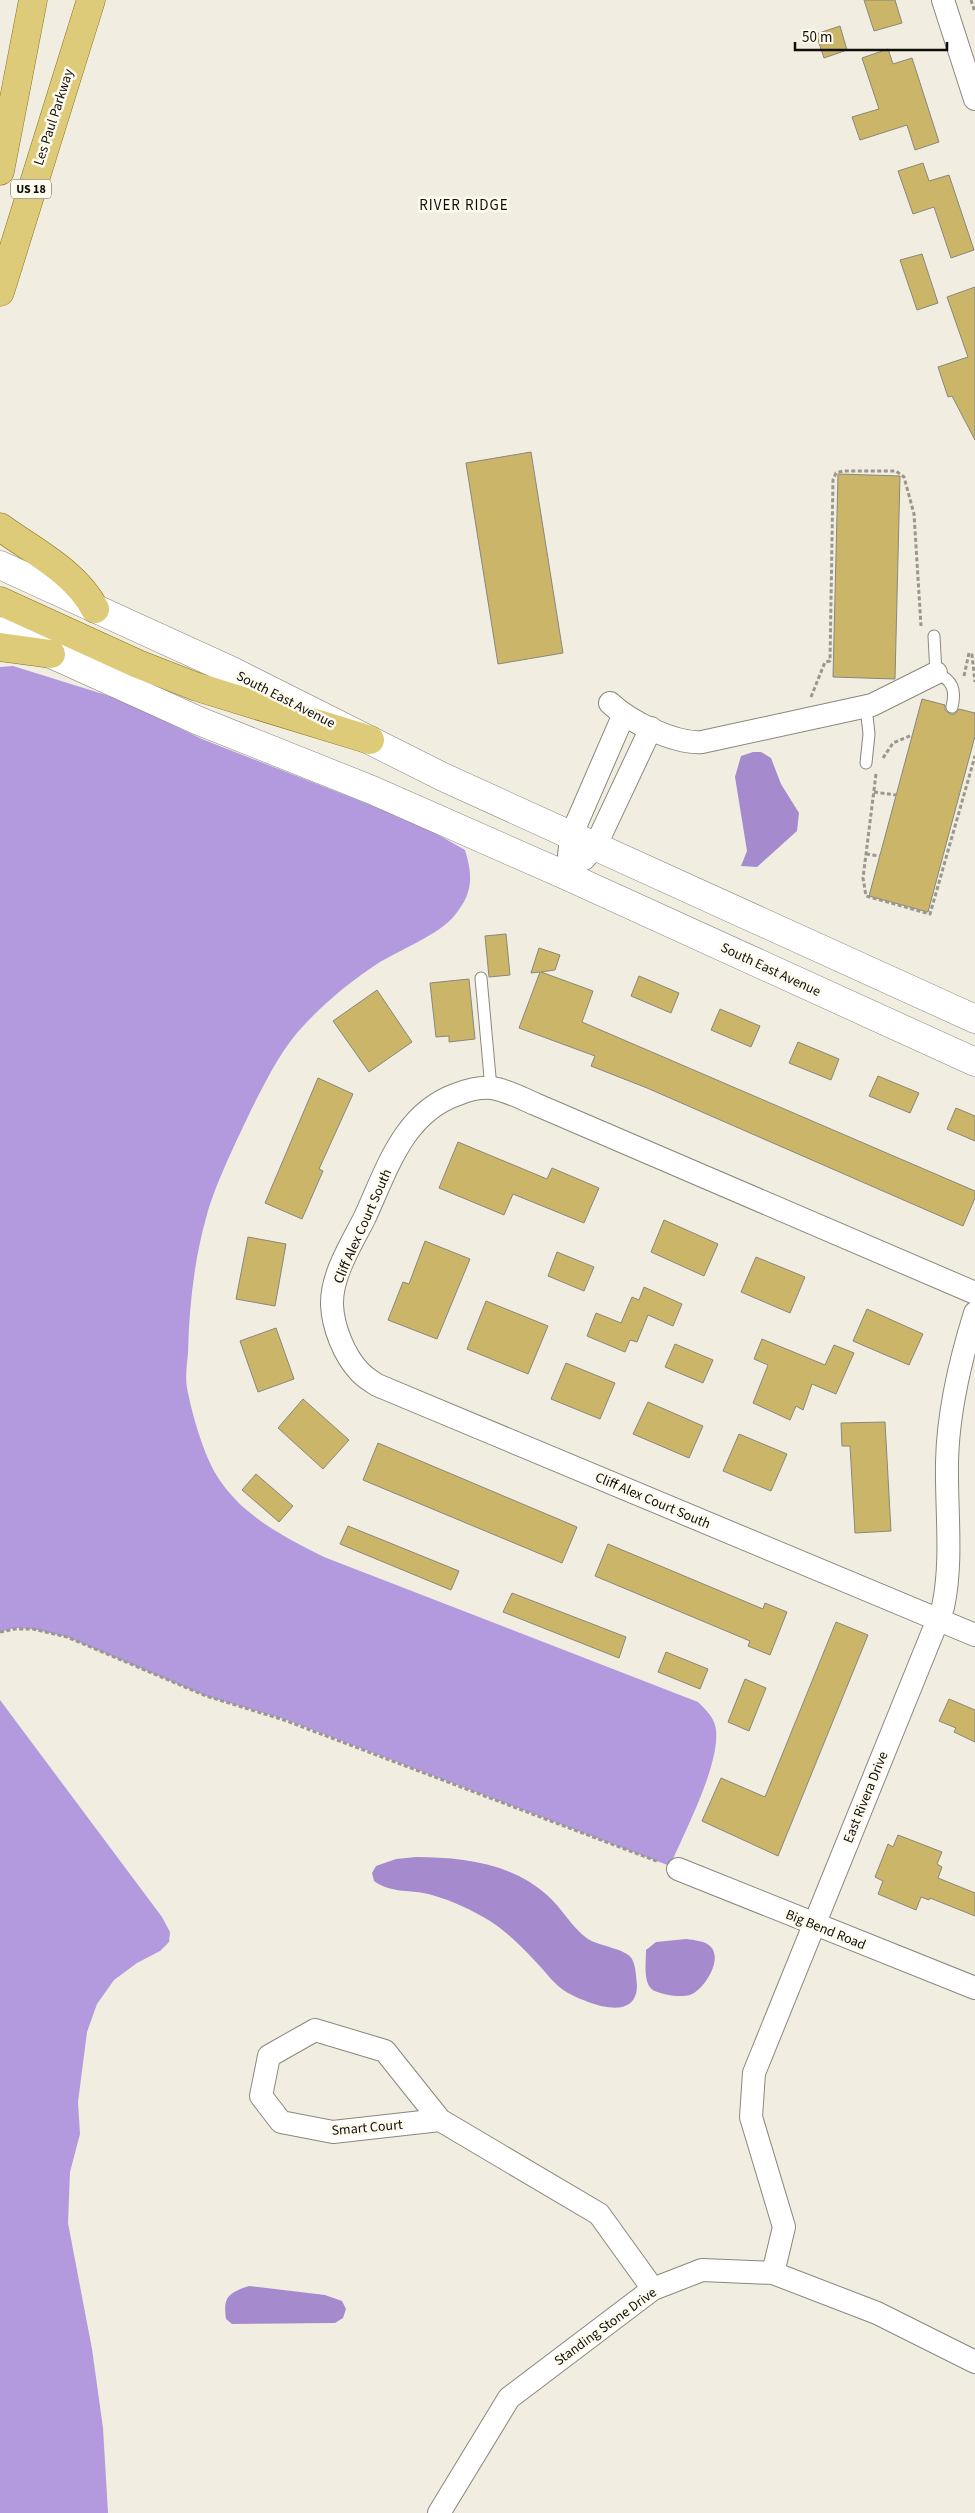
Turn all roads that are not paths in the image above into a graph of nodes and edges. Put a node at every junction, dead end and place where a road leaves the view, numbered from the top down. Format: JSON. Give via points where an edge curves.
{"nodes":[{"id":1,"x":32,"y":0,"type":"edge"},
{"id":2,"x":91,"y":0,"type":"edge"},
{"id":3,"x":943,"y":0,"type":"edge"},
{"id":4,"x":0,"y":88,"type":"edge"},
{"id":5,"x":975,"y":99,"type":"edge"},
{"id":6,"x":0,"y":171,"type":"edge"},
{"id":7,"x":0,"y":292,"type":"edge"},
{"id":8,"x":0,"y":527,"type":"edge"},
{"id":9,"x":0,"y":565,"type":"edge"},
{"id":10,"x":0,"y":601,"type":"edge"},
{"id":11,"x":95,"y":609,"type":"junction"},
{"id":12,"x":0,"y":631,"type":"edge"},
{"id":13,"x":934,"y":636,"type":"dead end"},
{"id":14,"x":0,"y":647,"type":"edge"},
{"id":15,"x":51,"y":654,"type":"junction"},
{"id":16,"x":942,"y":672,"type":"junction"},
{"id":17,"x":866,"y":707,"type":"junction"},
{"id":18,"x":952,"y":707,"type":"dead end"},
{"id":19,"x":651,"y":728,"type":"junction"},
{"id":20,"x":370,"y":740,"type":"junction"},
{"id":21,"x":866,"y":763,"type":"dead end"},
{"id":22,"x":571,"y":836,"type":"junction"},
{"id":23,"x":595,"y":847,"type":"junction"},
{"id":24,"x":567,"y":876,"type":"junction"},
{"id":25,"x":481,"y":978,"type":"dead end"},
{"id":26,"x":975,"y":1019,"type":"edge"},
{"id":27,"x":975,"y":1062,"type":"edge"},
{"id":28,"x":491,"y":1088,"type":"junction"},
{"id":29,"x":975,"y":1293,"type":"edge"},
{"id":30,"x":975,"y":1313,"type":"edge"},
{"id":31,"x":938,"y":1620,"type":"junction"},
{"id":32,"x":975,"y":1635,"type":"edge"},
{"id":33,"x":678,"y":1869,"type":"road end"},
{"id":34,"x":814,"y":1924,"type":"junction"},
{"id":35,"x":975,"y":1988,"type":"edge"},
{"id":36,"x":440,"y":2120,"type":"junction"},
{"id":37,"x":773,"y":2273,"type":"junction"},
{"id":38,"x":653,"y":2289,"type":"junction"},
{"id":39,"x":975,"y":2362,"type":"edge"},
{"id":40,"x":439,"y":2513,"type":"edge"}],
"edges":[{"from":1,"to":4,"type":"main road"},
{"from":1,"to":6,"type":"main road"},
{"from":2,"to":7,"type":"main road","name":"Les Paul Parkway","number":"US 18"},
{"from":3,"to":5,"type":"street"},
{"from":8,"to":11,"type":"main road","via":[[72,579],[84,590]]},
{"from":9,"to":11,"type":"main road","name":"South East Avenue"},
{"from":10,"to":20,"type":"main road","via":[[138,664],[197,687]]},
{"from":11,"to":20,"type":"main road","name":"South East Avenue"},
{"from":12,"to":15,"type":"main road","name":"South East Avenue"},
{"from":13,"to":16,"type":"lane"},
{"from":14,"to":15,"type":"main road"},
{"from":15,"to":24,"type":"main road","name":"South East Avenue"},
{"from":16,"to":17,"type":"street"},
{"from":16,"to":18,"type":"lane"},
{"from":17,"to":19,"type":"street","via":[[690,743]]},
{"from":17,"to":21,"type":"lane","via":[[869,721]]},
{"from":19,"to":22,"type":"street","via":[[617,709]]},
{"from":19,"to":23,"type":"street"},
{"from":20,"to":22,"type":"main road","name":"South East Avenue"},
{"from":22,"to":23,"type":"main road","name":"South East Avenue"},
{"from":22,"to":24,"type":"street"},
{"from":23,"to":24,"type":"street"},
{"from":23,"to":26,"type":"main road","name":"South East Avenue"},
{"from":24,"to":27,"type":"main road","name":"South East Avenue"},
{"from":25,"to":28,"type":"lane"},
{"from":28,"to":29,"type":"street","name":"Cliff Alex Court South","via":[[543,1107]]},
{"from":28,"to":31,"type":"street","name":"Cliff Alex Court South","via":[[445,1098],[420,1115],[399,1143],[336,1280],[332,1303],[338,1334],[359,1371],[377,1385]]},
{"from":30,"to":31,"type":"street","name":"East Rivera Drive","via":[[962,1355],[950,1428],[946,1596]]},
{"from":31,"to":32,"type":"street","name":"Cliff Alex Court South"},
{"from":31,"to":34,"type":"street","name":"East Rivera Drive"},
{"from":33,"to":34,"type":"street","name":"Big Bend Road"},
{"from":34,"to":35,"type":"street","name":"Big Bend Road"},
{"from":34,"to":37,"type":"street","name":"East Rivera Drive","via":[[754,2073],[751,2117],[784,2227]]},
{"from":36,"to":36,"type":"street","name":"Smart Court","via":[[384,2051],[315,2030],[269,2056],[261,2096],[281,2122],[333,2132]]},
{"from":36,"to":38,"type":"street","name":"Smart Court","via":[[599,2214]]},
{"from":37,"to":38,"type":"street","name":"Standing Stone Drive","via":[[702,2270]]},
{"from":37,"to":39,"type":"street","name":"Standing Stone Drive","via":[[876,2313]]},
{"from":38,"to":40,"type":"street","name":"Standing Stone Drive","via":[[509,2398]]}]}
